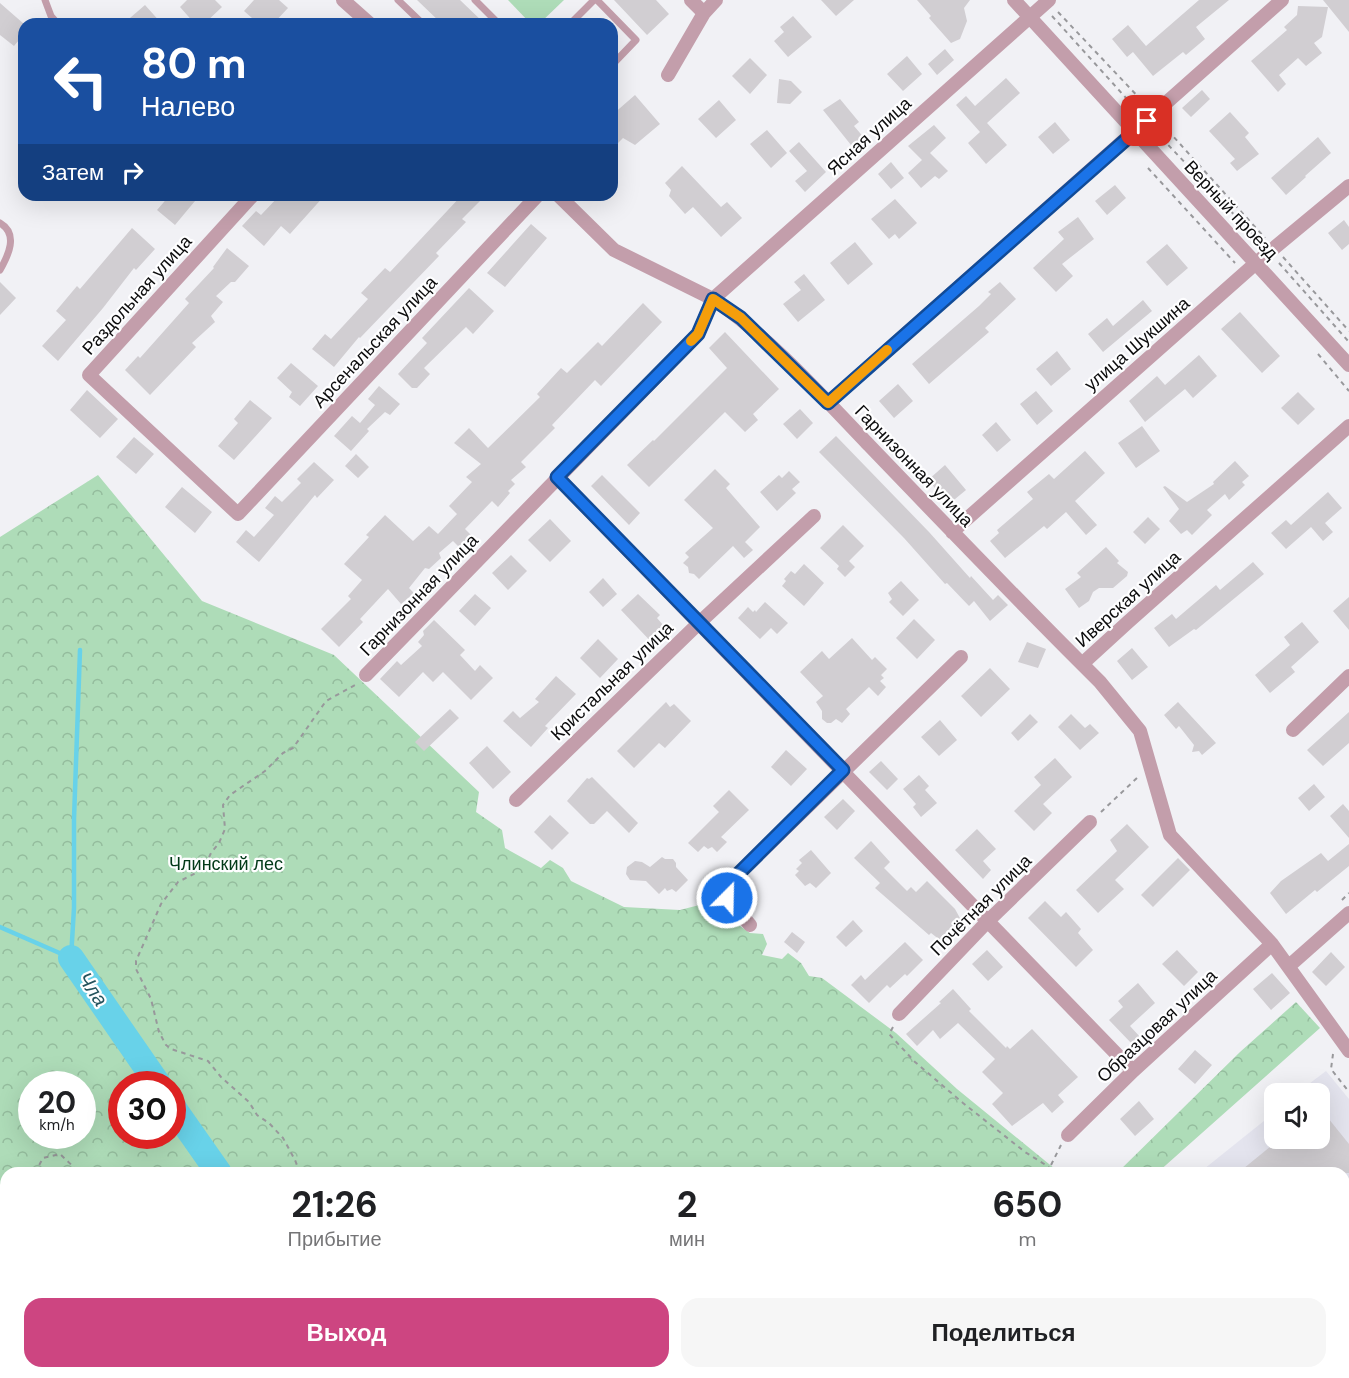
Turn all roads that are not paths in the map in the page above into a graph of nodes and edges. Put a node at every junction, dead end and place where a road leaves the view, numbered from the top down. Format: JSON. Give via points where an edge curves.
{"nodes":[{"id":1,"x":45,"y":0,"type":"edge"},
{"id":2,"x":343,"y":0,"type":"edge"},
{"id":3,"x":398,"y":0,"type":"edge"},
{"id":4,"x":475,"y":0,"type":"edge"},
{"id":5,"x":596,"y":0,"type":"edge"},
{"id":6,"x":691,"y":0,"type":"edge"},
{"id":7,"x":716,"y":0,"type":"edge"},
{"id":8,"x":1014,"y":0,"type":"edge"},
{"id":9,"x":1282,"y":0,"type":"edge"},
{"id":10,"x":1046,"y":2,"type":"edge"},
{"id":11,"x":704,"y":13,"type":"junction"},
{"id":12,"x":53,"y":18,"type":"edge"},
{"id":13,"x":363,"y":18,"type":"edge"},
{"id":14,"x":417,"y":18,"type":"edge"},
{"id":15,"x":494,"y":18,"type":"edge"},
{"id":16,"x":576,"y":18,"type":"edge"},
{"id":17,"x":614,"y":18,"type":"edge"},
{"id":18,"x":1029,"y":18,"type":"junction"},
{"id":19,"x":618,"y":22,"type":"edge"},
{"id":20,"x":618,"y":59,"type":"edge"},
{"id":21,"x":668,"y":75,"type":"dead end"},
{"id":22,"x":1134,"y":132,"type":"junction"},
{"id":23,"x":1349,"y":186,"type":"edge"},
{"id":24,"x":248,"y":201,"type":"edge"},
{"id":25,"x":532,"y":201,"type":"edge"},
{"id":26,"x":564,"y":201,"type":"edge"},
{"id":27,"x":0,"y":223,"type":"edge"},
{"id":28,"x":1256,"y":263,"type":"junction"},
{"id":29,"x":0,"y":270,"type":"edge"},
{"id":30,"x":713,"y":299,"type":"junction"},
{"id":31,"x":1349,"y":365,"type":"edge"},
{"id":32,"x":828,"y":403,"type":"junction"},
{"id":33,"x":1349,"y":426,"type":"edge"},
{"id":34,"x":557,"y":477,"type":"junction"},
{"id":35,"x":238,"y":514,"type":"joint"},
{"id":36,"x":814,"y":516,"type":"dead end"},
{"id":37,"x":952,"y":532,"type":"junction"},
{"id":38,"x":699,"y":622,"type":"junction"},
{"id":39,"x":961,"y":657,"type":"dead end"},
{"id":40,"x":1082,"y":664,"type":"junction"},
{"id":41,"x":366,"y":675,"type":"road end"},
{"id":42,"x":1349,"y":676,"type":"edge"},
{"id":43,"x":1293,"y":730,"type":"dead end"},
{"id":44,"x":843,"y":770,"type":"junction"},
{"id":45,"x":516,"y":800,"type":"dead end"},
{"id":46,"x":1090,"y":822,"type":"road end"},
{"id":47,"x":1349,"y":913,"type":"edge"},
{"id":48,"x":988,"y":921,"type":"junction"},
{"id":49,"x":750,"y":925,"type":"dead end"},
{"id":50,"x":1272,"y":944,"type":"junction"},
{"id":51,"x":1289,"y":966,"type":"junction"},
{"id":52,"x":899,"y":1014,"type":"road end"},
{"id":53,"x":1349,"y":1051,"type":"edge"},
{"id":54,"x":1133,"y":1071,"type":"junction"},
{"id":55,"x":1068,"y":1135,"type":"road end"}],
"edges":[{"from":1,"to":12,"type":"lane"},
{"from":2,"to":13,"type":"street"},
{"from":3,"to":14,"type":"lane"},
{"from":4,"to":15,"type":"lane"},
{"from":5,"to":16,"type":"lane"},
{"from":5,"to":17,"type":"lane"},
{"from":6,"to":11,"type":"street"},
{"from":7,"to":11,"type":"street"},
{"from":8,"to":18,"type":"street","name":"Верный проезд"},
{"from":9,"to":22,"type":"street"},
{"from":10,"to":18,"type":"street","name":"Ясная улица"},
{"from":11,"to":21,"type":"street"},
{"from":18,"to":22,"type":"street","name":"Верный проезд"},
{"from":18,"to":30,"type":"street","name":"Ясная улица"},
{"from":19,"to":20,"type":"lane","via":[[636,40]]},
{"from":22,"to":28,"type":"street","name":"Верный проезд"},
{"from":22,"to":32,"type":"street"},
{"from":23,"to":28,"type":"street","name":"улица Шукшина"},
{"from":24,"to":35,"type":"street","name":"Раздольная улица","via":[[89,375]]},
{"from":25,"to":35,"type":"street","name":"Арсенальская улица"},
{"from":26,"to":30,"type":"street","name":"Гарнизонная улица","via":[[614,250]]},
{"from":27,"to":29,"type":"lane","via":[[10,237],[10,249]]},
{"from":28,"to":31,"type":"street","name":"Верный проезд"},
{"from":28,"to":37,"type":"street","name":"улица Шукшина"},
{"from":30,"to":32,"type":"street","name":"Гарнизонная улица","via":[[741,318]]},
{"from":30,"to":34,"type":"street","name":"Гарнизонная улица","via":[[698,334]]},
{"from":32,"to":37,"type":"street","name":"Гарнизонная улица"},
{"from":33,"to":40,"type":"street","name":"Иверская улица"},
{"from":34,"to":38,"type":"street"},
{"from":34,"to":41,"type":"street","name":"Гарнизонная улица"},
{"from":36,"to":38,"type":"street","name":"Кристальная улица"},
{"from":37,"to":40,"type":"street","name":"Гарнизонная улица"},
{"from":38,"to":44,"type":"street"},
{"from":38,"to":45,"type":"street","name":"Кристальная улица"},
{"from":39,"to":44,"type":"street"},
{"from":40,"to":50,"type":"street","name":"Иверская улица","via":[[1140,731],[1170,835]]},
{"from":42,"to":43,"type":"street"},
{"from":44,"to":48,"type":"street"},
{"from":44,"to":49,"type":"street","via":[[726,886],[727,898]]},
{"from":46,"to":48,"type":"street","name":"Почётная улица"},
{"from":47,"to":51,"type":"street"},
{"from":48,"to":52,"type":"street","name":"Почётная улица"},
{"from":48,"to":54,"type":"street"},
{"from":50,"to":51,"type":"street","name":"Иверская улица"},
{"from":50,"to":54,"type":"street","name":"Образцовая улица"},
{"from":51,"to":53,"type":"street","name":"Иверская улица"},
{"from":54,"to":55,"type":"street","name":"Образцовая улица"}]}
